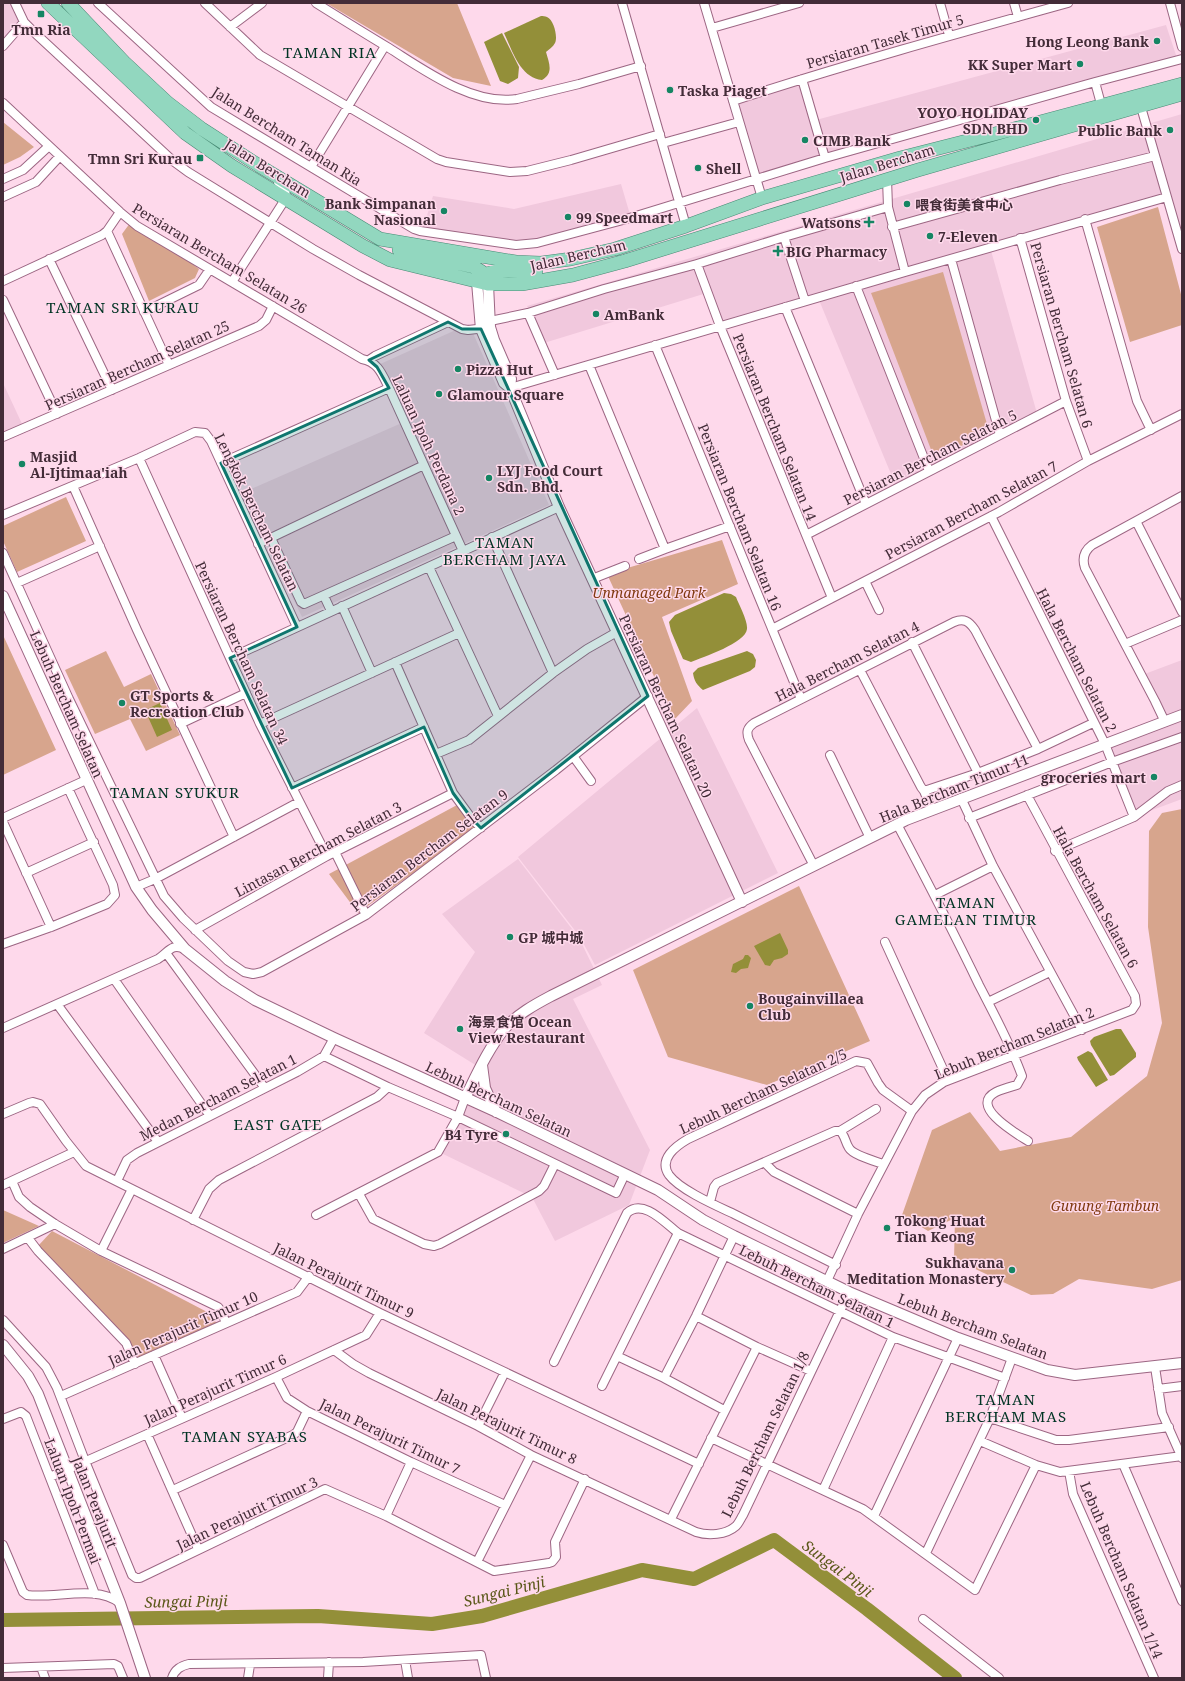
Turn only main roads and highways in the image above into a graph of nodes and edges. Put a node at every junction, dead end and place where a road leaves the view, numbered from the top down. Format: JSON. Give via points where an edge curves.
{"nodes":[{"id":1,"x":48,"y":3,"type":"edge"},
{"id":2,"x":57,"y":3,"type":"edge"},
{"id":3,"x":68,"y":3,"type":"edge"},
{"id":4,"x":80,"y":34,"type":"junction"},
{"id":5,"x":1182,"y":84,"type":"edge"},
{"id":6,"x":1182,"y":94,"type":"edge"},
{"id":7,"x":970,"y":140,"type":"junction"},
{"id":8,"x":887,"y":179,"type":"junction"},
{"id":9,"x":762,"y":198,"type":"junction"},
{"id":10,"x":380,"y":239,"type":"junction"},
{"id":11,"x":689,"y":240,"type":"junction"},
{"id":12,"x":571,"y":259,"type":"junction"},
{"id":13,"x":483,"y":280,"type":"junction"}],
"edges":[{"from":1,"to":4,"type":"main road","name":"Jalan Bercham"},
{"from":2,"to":4,"type":"main road"},
{"from":3,"to":10,"type":"main road","name":"Jalan Bercham","via":[[124,62],[168,103],[202,129]]},
{"from":4,"to":13,"type":"main road","name":"Jalan Bercham","via":[[185,133],[232,166],[363,246],[390,260]]},
{"from":5,"to":7,"type":"main road","name":"Jalan Bercham"},
{"from":6,"to":8,"type":"main road","name":"Jalan Bercham"},
{"from":7,"to":8,"type":"main road","via":[[954,150],[898,166],[890,172]]},
{"from":7,"to":9,"type":"main road","name":"Jalan Bercham"},
{"from":8,"to":11,"type":"main road","name":"Jalan Bercham"},
{"from":9,"to":11,"type":"main road","via":[[754,209],[700,231]]},
{"from":9,"to":12,"type":"main road","name":"Jalan Bercham","via":[[615,249]]},
{"from":10,"to":12,"type":"main road","name":"Jalan Bercham","via":[[516,262],[542,263]]},
{"from":10,"to":13,"type":"main road","via":[[393,249],[470,266],[479,270]]},
{"from":11,"to":13,"type":"main road","name":"Jalan Bercham","via":[[573,275],[522,284]]},
{"from":12,"to":13,"type":"main road","via":[[556,266],[534,271],[500,271]]}]}
